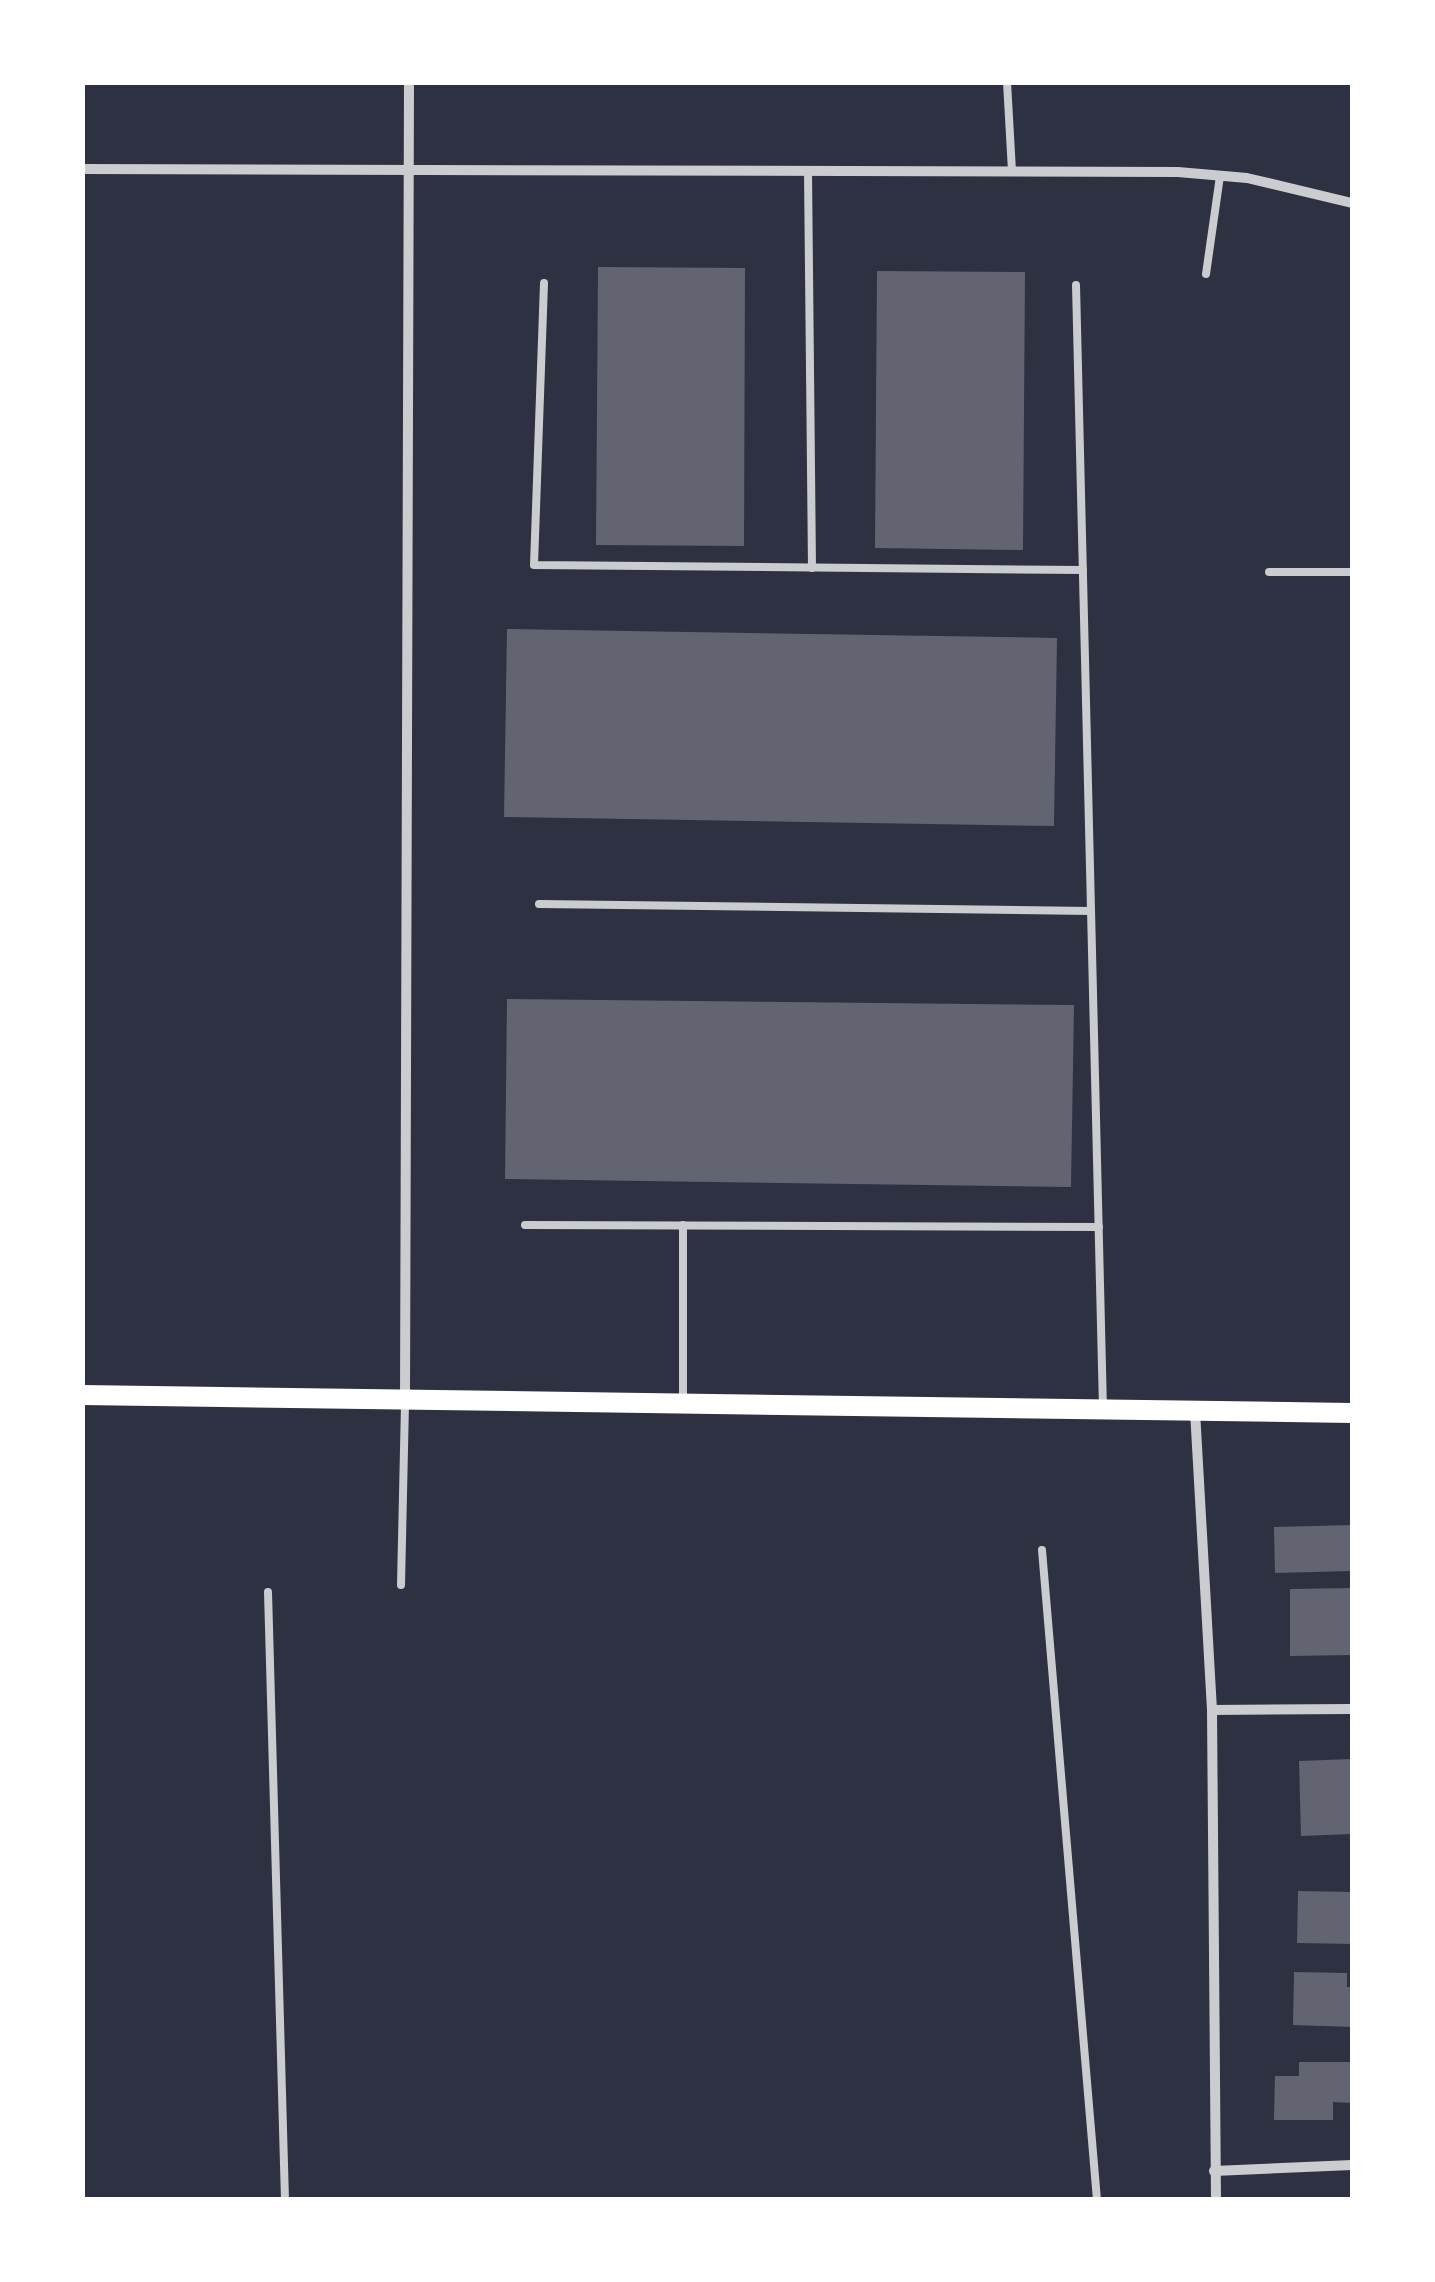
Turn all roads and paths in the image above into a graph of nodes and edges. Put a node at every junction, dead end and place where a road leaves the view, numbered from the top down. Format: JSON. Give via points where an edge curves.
{"nodes":[{"id":1,"x":409,"y":82,"type":"edge"},
{"id":2,"x":1006,"y":82,"type":"edge"},
{"id":3,"x":82,"y":169,"type":"edge"},
{"id":4,"x":408,"y":170,"type":"junction"},
{"id":5,"x":808,"y":171,"type":"junction"},
{"id":6,"x":1012,"y":171,"type":"junction"},
{"id":7,"x":1220,"y":176,"type":"junction"},
{"id":8,"x":1352,"y":203,"type":"edge"},
{"id":9,"x":1206,"y":274,"type":"dead end"},
{"id":10,"x":544,"y":284,"type":"dead end"},
{"id":11,"x":1076,"y":285,"type":"dead end"},
{"id":12,"x":812,"y":568,"type":"junction"},
{"id":13,"x":1083,"y":570,"type":"junction"},
{"id":14,"x":1269,"y":572,"type":"dead end"},
{"id":15,"x":1352,"y":572,"type":"edge"},
{"id":16,"x":540,"y":904,"type":"dead end"},
{"id":17,"x":1091,"y":911,"type":"junction"},
{"id":18,"x":525,"y":1225,"type":"dead end"},
{"id":19,"x":683,"y":1225,"type":"junction"},
{"id":20,"x":1099,"y":1227,"type":"junction"},
{"id":21,"x":82,"y":1395,"type":"edge"},
{"id":22,"x":405,"y":1399,"type":"junction"},
{"id":23,"x":683,"y":1403,"type":"junction"},
{"id":24,"x":1104,"y":1408,"type":"junction"},
{"id":25,"x":1195,"y":1411,"type":"junction"},
{"id":26,"x":1352,"y":1413,"type":"edge"},
{"id":27,"x":1042,"y":1550,"type":"dead end"},
{"id":28,"x":401,"y":1584,"type":"dead end"},
{"id":29,"x":268,"y":1592,"type":"dead end"},
{"id":30,"x":1352,"y":1709,"type":"edge"},
{"id":31,"x":1212,"y":1710,"type":"junction"},
{"id":32,"x":1352,"y":2166,"type":"edge"},
{"id":33,"x":1214,"y":2170,"type":"junction"},
{"id":34,"x":286,"y":2200,"type":"edge"},
{"id":35,"x":1097,"y":2200,"type":"edge"},
{"id":36,"x":1216,"y":2200,"type":"edge"}],
"edges":[{"from":1,"to":4,"type":"street"},
{"from":2,"to":6,"type":"lane"},
{"from":3,"to":4,"type":"street"},
{"from":4,"to":5,"type":"street"},
{"from":4,"to":22,"type":"street"},
{"from":5,"to":6,"type":"street"},
{"from":5,"to":12,"type":"lane"},
{"from":6,"to":7,"type":"street"},
{"from":7,"to":8,"type":"street"},
{"from":7,"to":9,"type":"lane"},
{"from":10,"to":12,"type":"lane","via":[[534,565]]},
{"from":11,"to":13,"type":"lane"},
{"from":12,"to":13,"type":"lane"},
{"from":13,"to":17,"type":"lane"},
{"from":14,"to":15,"type":"lane"},
{"from":16,"to":17,"type":"lane"},
{"from":17,"to":20,"type":"lane"},
{"from":18,"to":19,"type":"lane"},
{"from":19,"to":20,"type":"lane"},
{"from":19,"to":23,"type":"lane"},
{"from":20,"to":24,"type":"lane"},
{"from":21,"to":22,"type":"main road"},
{"from":22,"to":23,"type":"main road"},
{"from":22,"to":28,"type":"lane"},
{"from":23,"to":24,"type":"main road"},
{"from":24,"to":25,"type":"main road"},
{"from":25,"to":26,"type":"main road"},
{"from":25,"to":31,"type":"street"},
{"from":27,"to":35,"type":"lane"},
{"from":29,"to":34,"type":"lane"},
{"from":30,"to":31,"type":"street"},
{"from":31,"to":33,"type":"street"},
{"from":32,"to":33,"type":"street"},
{"from":33,"to":36,"type":"street"}]}
